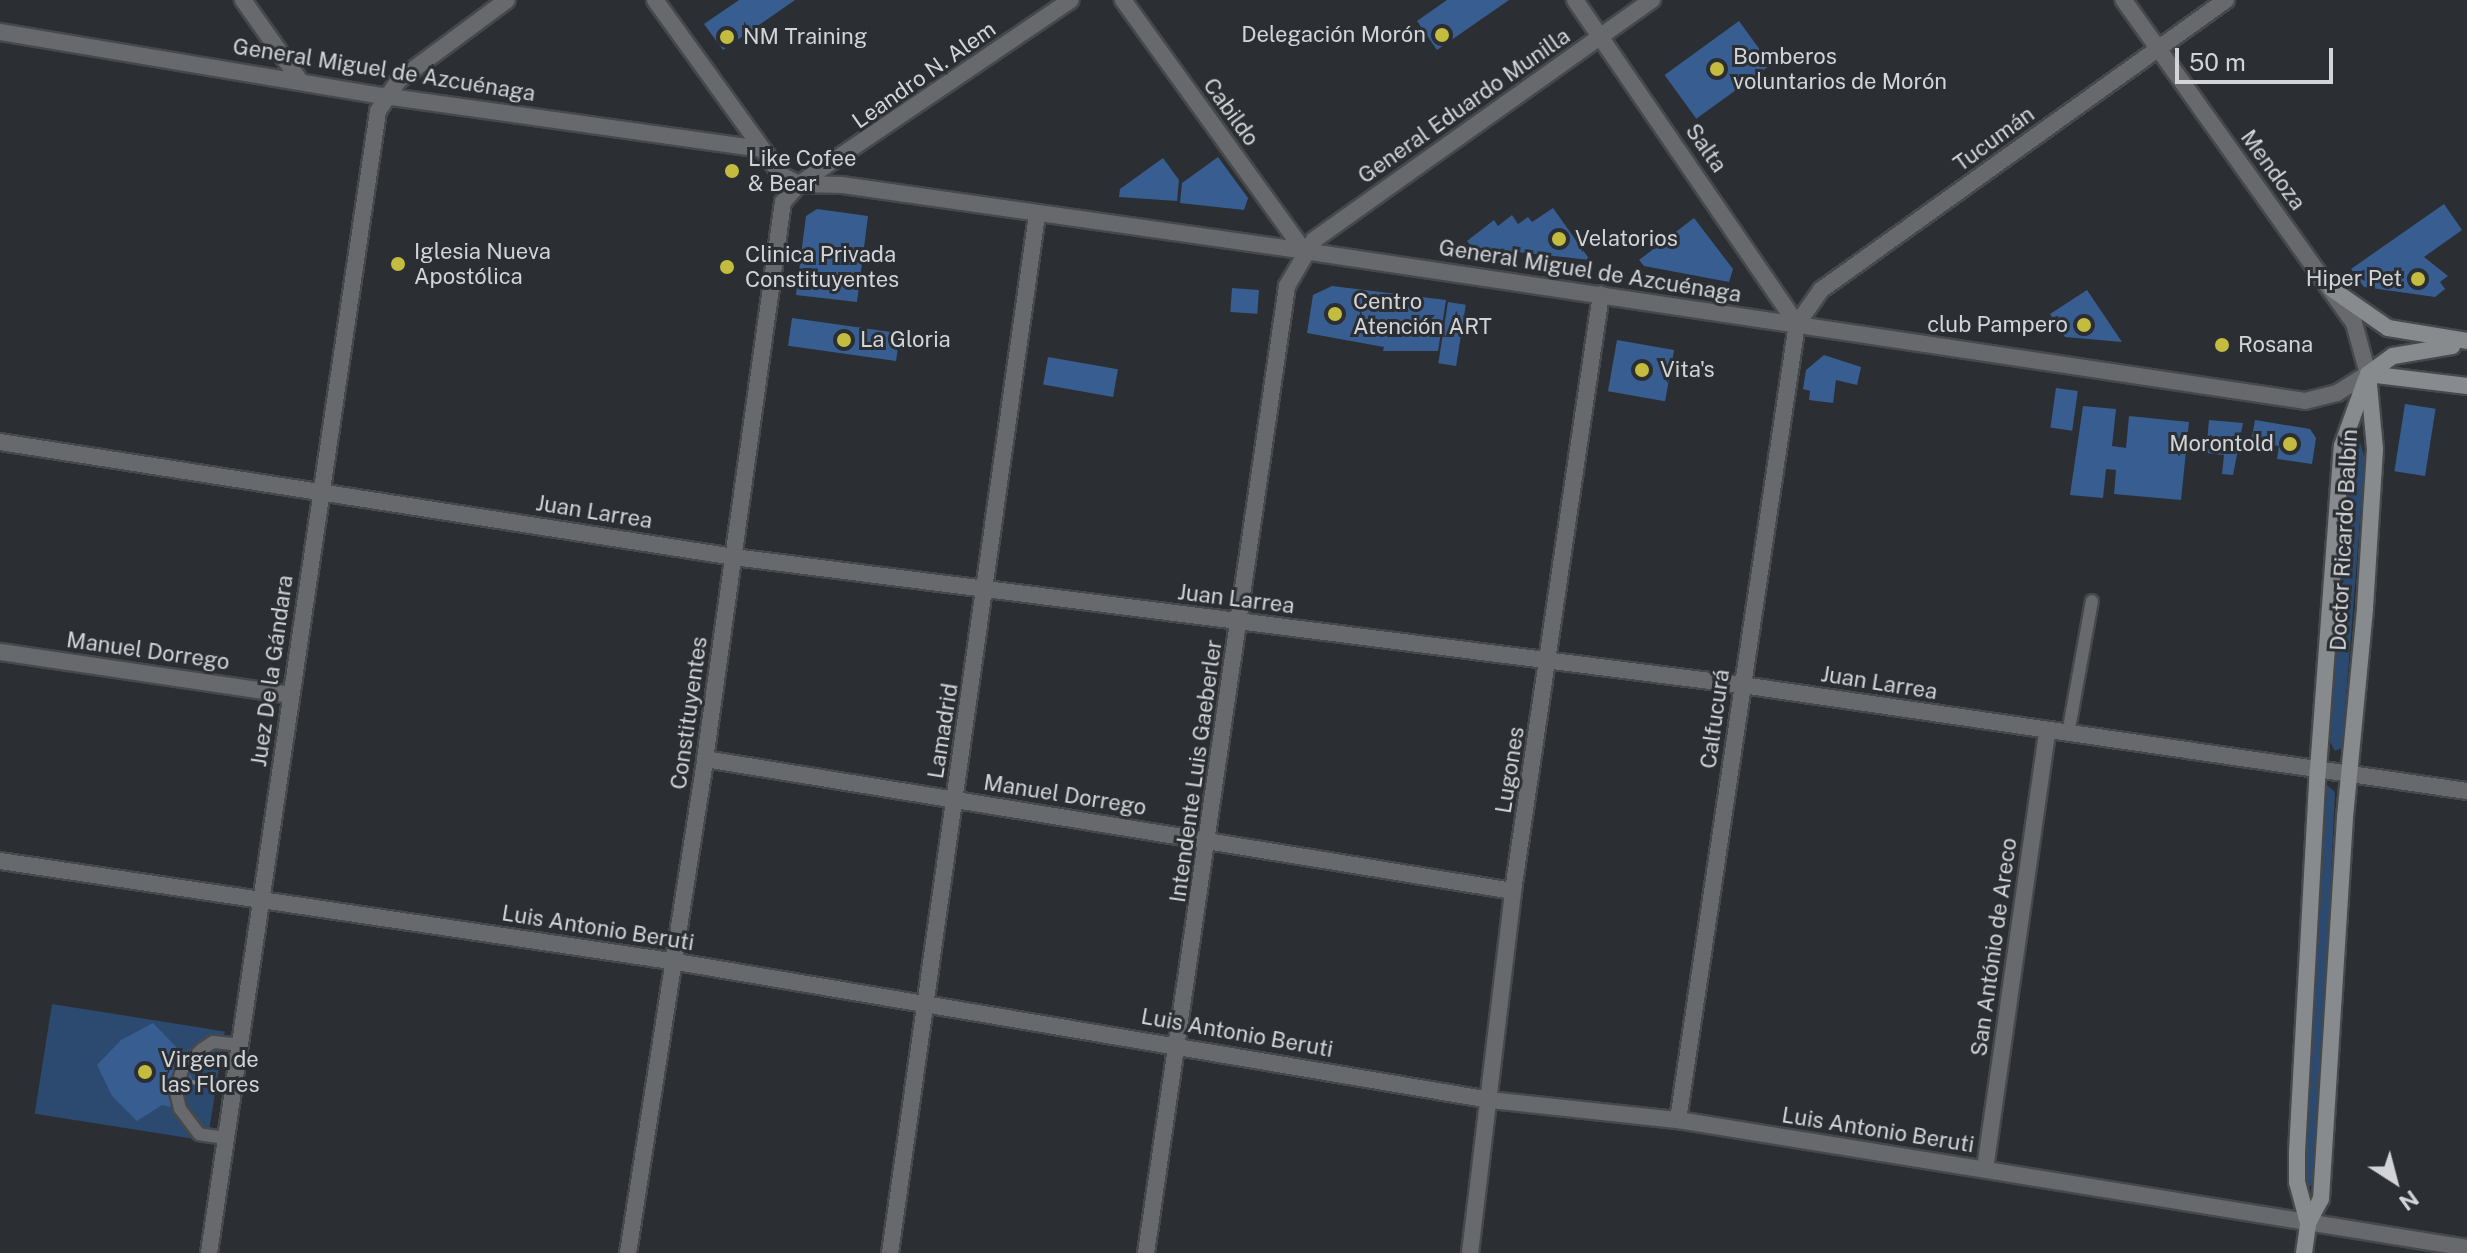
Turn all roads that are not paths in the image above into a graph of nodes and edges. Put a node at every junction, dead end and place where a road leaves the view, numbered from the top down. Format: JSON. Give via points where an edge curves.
{"nodes":[{"id":1,"x":243,"y":0,"type":"edge"},
{"id":2,"x":507,"y":0,"type":"edge"},
{"id":3,"x":655,"y":0,"type":"edge"},
{"id":4,"x":1071,"y":0,"type":"edge"},
{"id":5,"x":1123,"y":0,"type":"edge"},
{"id":6,"x":1575,"y":0,"type":"edge"},
{"id":7,"x":1652,"y":0,"type":"edge"},
{"id":8,"x":2124,"y":0,"type":"edge"},
{"id":9,"x":2226,"y":0,"type":"edge"},
{"id":10,"x":0,"y":32,"type":"edge"},
{"id":11,"x":1601,"y":36,"type":"junction"},
{"id":12,"x":2159,"y":48,"type":"junction"},
{"id":13,"x":298,"y":78,"type":"junction"},
{"id":14,"x":384,"y":96,"type":"junction"},
{"id":15,"x":761,"y":149,"type":"junction"},
{"id":16,"x":799,"y":184,"type":"junction"},
{"id":17,"x":1037,"y":215,"type":"junction"},
{"id":18,"x":1304,"y":251,"type":"junction"},
{"id":19,"x":2332,"y":289,"type":"junction"},
{"id":20,"x":1601,"y":294,"type":"junction"},
{"id":21,"x":1797,"y":324,"type":"junction"},
{"id":22,"x":2467,"y":344,"type":"edge"},
{"id":23,"x":2368,"y":374,"type":"junction"},
{"id":24,"x":2467,"y":386,"type":"edge"},
{"id":25,"x":0,"y":442,"type":"edge"},
{"id":26,"x":322,"y":492,"type":"junction"},
{"id":27,"x":734,"y":557,"type":"junction"},
{"id":28,"x":987,"y":590,"type":"junction"},
{"id":29,"x":2092,"y":601,"type":"dead end"},
{"id":30,"x":1240,"y":622,"type":"junction"},
{"id":31,"x":0,"y":652,"type":"edge"},
{"id":32,"x":1549,"y":660,"type":"junction"},
{"id":33,"x":1742,"y":685,"type":"junction"},
{"id":34,"x":290,"y":695,"type":"junction"},
{"id":35,"x":2047,"y":731,"type":"junction"},
{"id":36,"x":2068,"y":734,"type":"junction"},
{"id":37,"x":705,"y":759,"type":"junction"},
{"id":38,"x":2318,"y":770,"type":"junction"},
{"id":39,"x":2349,"y":775,"type":"junction"},
{"id":40,"x":2467,"y":791,"type":"edge"},
{"id":41,"x":955,"y":799,"type":"junction"},
{"id":42,"x":1209,"y":841,"type":"junction"},
{"id":43,"x":0,"y":861,"type":"edge"},
{"id":44,"x":1513,"y":891,"type":"junction"},
{"id":45,"x":262,"y":899,"type":"junction"},
{"id":46,"x":671,"y":961,"type":"junction"},
{"id":47,"x":923,"y":1007,"type":"junction"},
{"id":48,"x":1178,"y":1044,"type":"junction"},
{"id":49,"x":240,"y":1045,"type":"junction"},
{"id":50,"x":1490,"y":1100,"type":"junction"},
{"id":51,"x":1678,"y":1120,"type":"junction"},
{"id":52,"x":226,"y":1138,"type":"junction"},
{"id":53,"x":1985,"y":1169,"type":"junction"},
{"id":54,"x":2308,"y":1223,"type":"junction"},
{"id":55,"x":2467,"y":1248,"type":"edge"},
{"id":56,"x":209,"y":1253,"type":"edge"},
{"id":57,"x":628,"y":1253,"type":"edge"},
{"id":58,"x":890,"y":1253,"type":"edge"},
{"id":59,"x":1146,"y":1253,"type":"edge"},
{"id":60,"x":1470,"y":1253,"type":"edge"},
{"id":61,"x":2304,"y":1253,"type":"edge"}],
"edges":[{"from":1,"to":13,"type":"street"},
{"from":2,"to":14,"type":"street"},
{"from":3,"to":15,"type":"street"},
{"from":4,"to":16,"type":"street","name":"Leandro N. Alem"},
{"from":5,"to":18,"type":"street","name":"Cabildo"},
{"from":6,"to":11,"type":"street","name":"Salta"},
{"from":7,"to":11,"type":"street","name":"General Eduardo Munilla"},
{"from":8,"to":12,"type":"street","name":"Mendoza"},
{"from":9,"to":12,"type":"street","name":"Tucumán"},
{"from":10,"to":13,"type":"street","name":"General Miguel de Azcuénaga"},
{"from":11,"to":18,"type":"street","name":"General Eduardo Munilla"},
{"from":11,"to":21,"type":"street","name":"Salta"},
{"from":12,"to":19,"type":"street","name":"Mendoza"},
{"from":12,"to":21,"type":"street","name":"Tucumán","via":[[1821,290]]},
{"from":13,"to":14,"type":"street","name":"General Miguel de Azcuénaga"},
{"from":14,"to":15,"type":"street","name":"General Miguel de Azcuénaga"},
{"from":14,"to":26,"type":"street","name":"Juez De la Gándara"},
{"from":15,"to":16,"type":"street","via":[[781,175]]},
{"from":16,"to":17,"type":"street","name":"General Miguel de Azcuénaga","via":[[842,185]]},
{"from":16,"to":27,"type":"street","name":"Constituyentes","via":[[783,202]]},
{"from":17,"to":18,"type":"street","name":"General Miguel de Azcuénaga"},
{"from":17,"to":28,"type":"street","name":"Lamadrid"},
{"from":18,"to":20,"type":"street","name":"General Miguel de Azcuénaga"},
{"from":18,"to":30,"type":"street","name":"Intendente Luis Gaeberler","via":[[1287,286]]},
{"from":19,"to":22,"type":"main road","via":[[2388,328]]},
{"from":19,"to":23,"type":"street","name":"Mendoza","via":[[2363,344]]},
{"from":20,"to":21,"type":"street","name":"General Miguel de Azcuénaga"},
{"from":20,"to":32,"type":"street","name":"Lugones"},
{"from":21,"to":23,"type":"street","name":"General Miguel de Azcuénaga","via":[[2305,401],[2337,393]]},
{"from":21,"to":33,"type":"street","name":"Calfucurá"},
{"from":22,"to":23,"type":"main road","via":[[2393,356]]},
{"from":23,"to":24,"type":"main road"},
{"from":23,"to":38,"type":"main road","name":"Doctor Ricardo Balbín","via":[[2342,446]]},
{"from":23,"to":39,"type":"main road","name":"Doctor Ricardo Balbín","via":[[2375,449]]},
{"from":25,"to":26,"type":"street","name":"Juan Larrea"},
{"from":26,"to":27,"type":"street","name":"Juan Larrea"},
{"from":26,"to":34,"type":"street","name":"Juez De la Gándara"},
{"from":27,"to":28,"type":"street","name":"Juan Larrea"},
{"from":27,"to":37,"type":"street","name":"Constituyentes"},
{"from":28,"to":30,"type":"street","name":"Juan Larrea"},
{"from":28,"to":41,"type":"street","name":"Lamadrid"},
{"from":29,"to":36,"type":"lane"},
{"from":30,"to":32,"type":"street","name":"Juan Larrea"},
{"from":30,"to":42,"type":"street","name":"Intendente Luis Gaeberler"},
{"from":31,"to":34,"type":"street","name":"Manuel Dorrego"},
{"from":32,"to":33,"type":"street","name":"Juan Larrea"},
{"from":32,"to":44,"type":"street","name":"Lugones"},
{"from":33,"to":35,"type":"street","name":"Juan Larrea"},
{"from":33,"to":51,"type":"street","name":"Calfucurá"},
{"from":34,"to":45,"type":"street","name":"Juez De la Gándara"},
{"from":35,"to":36,"type":"street","name":"Juan Larrea"},
{"from":35,"to":53,"type":"street","name":"San António de Areco"},
{"from":36,"to":38,"type":"street","name":"Juan Larrea"},
{"from":37,"to":41,"type":"street","name":"Manuel Dorrego"},
{"from":37,"to":46,"type":"street","name":"Constituyentes"},
{"from":38,"to":39,"type":"street","name":"Juan Larrea"},
{"from":38,"to":54,"type":"main road","name":"Doctor Ricardo Balbín","via":[[2297,1152],[2297,1182]]},
{"from":39,"to":40,"type":"street","name":"Juan Larrea"},
{"from":39,"to":54,"type":"main road","name":"Doctor Ricardo Balbín","via":[[2321,1199]]},
{"from":41,"to":42,"type":"street","name":"Manuel Dorrego"},
{"from":41,"to":47,"type":"street","name":"Lamadrid"},
{"from":42,"to":44,"type":"street","name":"Manuel Dorrego"},
{"from":42,"to":48,"type":"street","name":"Intendente Luis Gaeberler"},
{"from":43,"to":45,"type":"street","name":"Luis Antonio Beruti"},
{"from":44,"to":50,"type":"street","name":"Lugones"},
{"from":45,"to":46,"type":"street","name":"Luis Antonio Beruti"},
{"from":45,"to":49,"type":"street","name":"Juez De la Gándara"},
{"from":46,"to":47,"type":"street","name":"Luis Antonio Beruti"},
{"from":46,"to":57,"type":"street","name":"Constituyentes"},
{"from":47,"to":48,"type":"street","name":"Luis Antonio Beruti"},
{"from":47,"to":58,"type":"street","name":"Lamadrid"},
{"from":48,"to":50,"type":"street","name":"Luis Antonio Beruti"},
{"from":48,"to":59,"type":"street","name":"Intendente Luis Gaeberler"},
{"from":49,"to":52,"type":"street","name":"Juez De la Gándara"},
{"from":49,"to":52,"type":"lane","via":[[213,1042],[190,1059],[178,1080],[177,1100],[193,1127],[199,1134]]},
{"from":50,"to":51,"type":"street","name":"Luis Antonio Beruti"},
{"from":50,"to":60,"type":"street","name":"Lugones"},
{"from":51,"to":53,"type":"street","name":"Luis Antonio Beruti"},
{"from":52,"to":56,"type":"street","name":"Juez De la Gándara"},
{"from":53,"to":54,"type":"street","name":"Luis Antonio Beruti"},
{"from":54,"to":55,"type":"street","name":"Luis Antonio Beruti"},
{"from":54,"to":61,"type":"main road","name":"Doctor Ricardo Balbín"}]}
